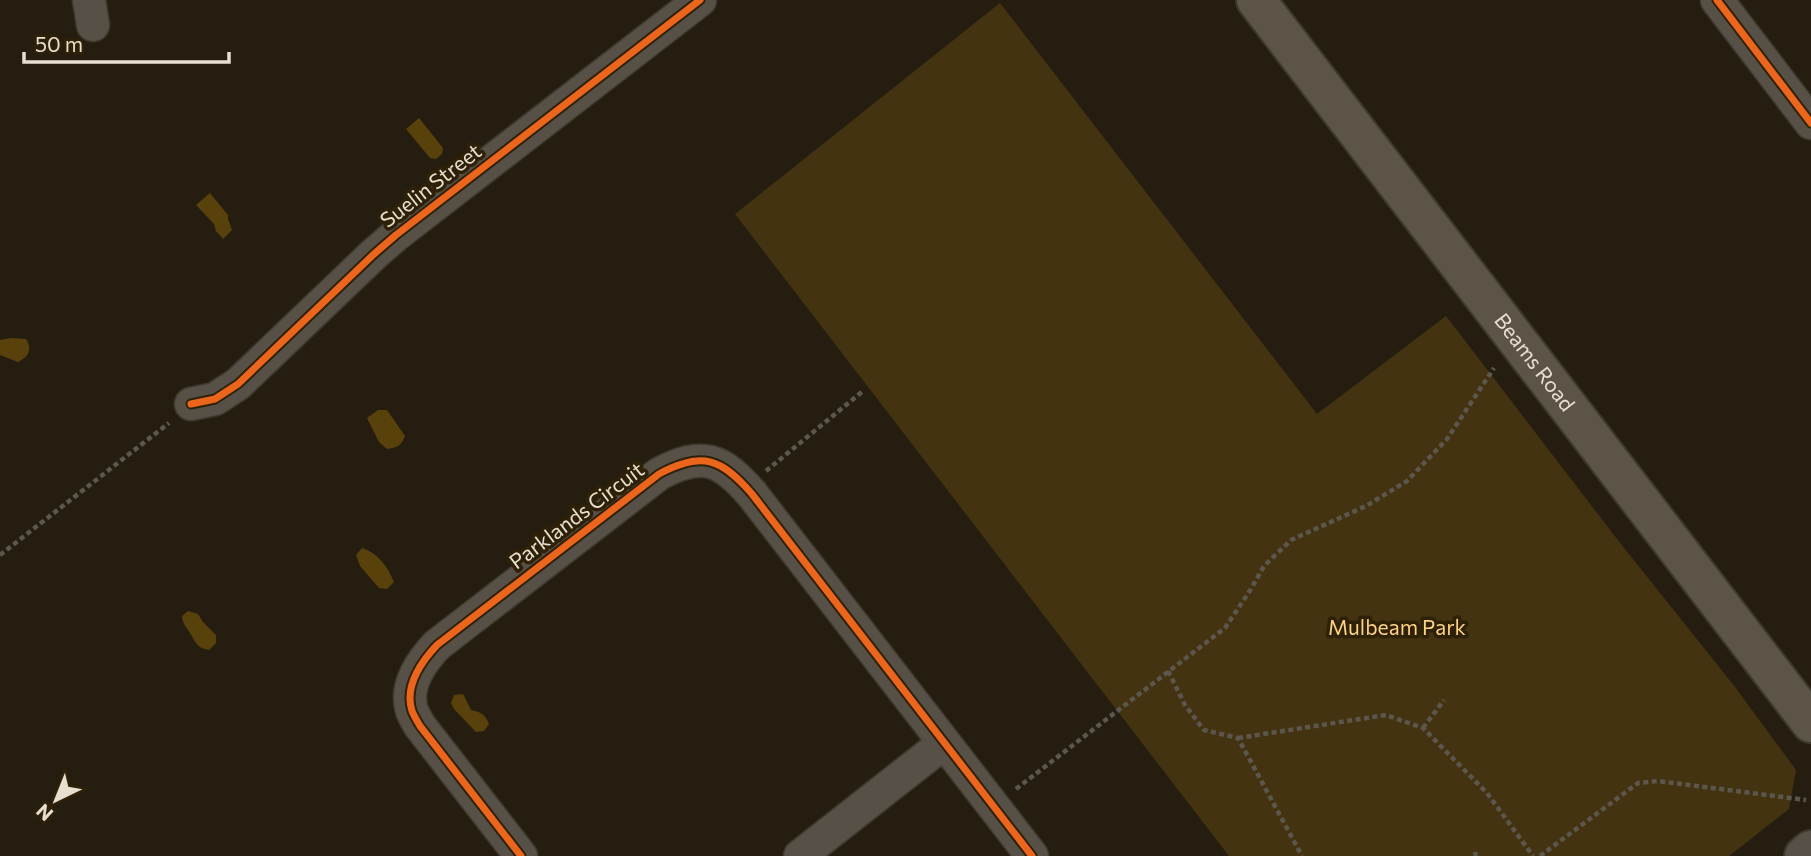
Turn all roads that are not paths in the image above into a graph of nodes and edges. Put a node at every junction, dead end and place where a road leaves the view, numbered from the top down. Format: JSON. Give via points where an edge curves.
{"nodes":[{"id":1,"x":700,"y":0,"type":"edge"},
{"id":2,"x":1256,"y":0,"type":"edge"},
{"id":3,"x":1717,"y":0,"type":"edge"},
{"id":4,"x":1811,"y":123,"type":"edge"},
{"id":5,"x":191,"y":404,"type":"road end"},
{"id":6,"x":1811,"y":723,"type":"edge"},
{"id":7,"x":944,"y":743,"type":"junction"},
{"id":8,"x":1811,"y":850,"type":"edge"},
{"id":9,"x":521,"y":856,"type":"edge"},
{"id":10,"x":800,"y":856,"type":"edge"},
{"id":11,"x":1032,"y":856,"type":"edge"},
{"id":12,"x":1804,"y":856,"type":"edge"}],
"edges":[{"from":1,"to":5,"type":"street","name":"Suelin Street","via":[[396,235],[238,384],[215,399]]},
{"from":2,"to":6,"type":"main road","name":"Beams Road"},
{"from":3,"to":4,"type":"street"},
{"from":7,"to":9,"type":"street","name":"Parklands Circuit","via":[[747,487],[715,463],[688,461],[659,474],[437,645],[416,671],[412,712]]},
{"from":7,"to":10,"type":"street"},
{"from":7,"to":11,"type":"street","name":"Parklands Circuit"},
{"from":8,"to":12,"type":"street"}]}
